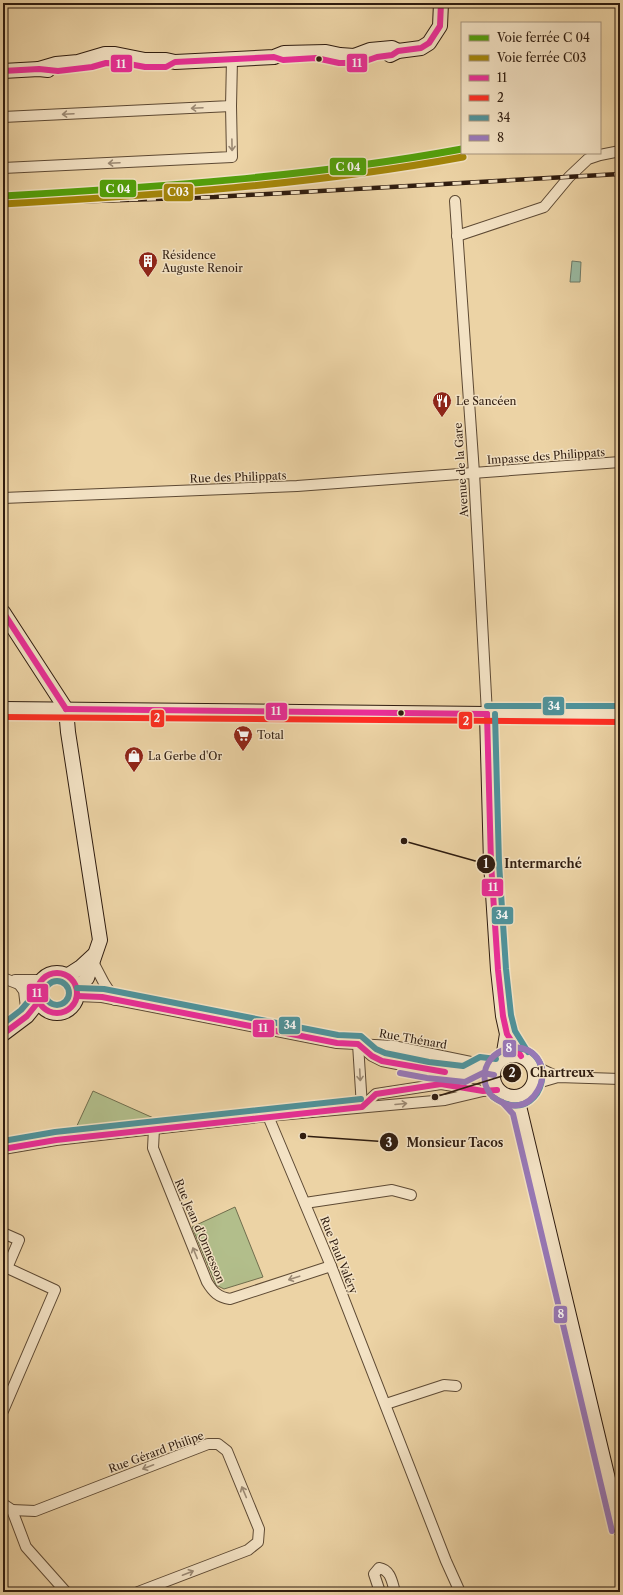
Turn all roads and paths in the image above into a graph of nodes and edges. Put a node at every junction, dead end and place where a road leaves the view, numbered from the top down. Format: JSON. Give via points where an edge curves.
{"nodes":[{"id":1,"x":441,"y":3,"type":"edge"},
{"id":2,"x":232,"y":59,"type":"junction"},
{"id":3,"x":3,"y":71,"type":"edge"},
{"id":4,"x":231,"y":106,"type":"junction"},
{"id":5,"x":3,"y":117,"type":"edge"},
{"id":6,"x":620,"y":151,"type":"edge"},
{"id":7,"x":3,"y":168,"type":"edge"},
{"id":8,"x":455,"y":201,"type":"dead end"},
{"id":9,"x":457,"y":236,"type":"junction"},
{"id":10,"x":620,"y":462,"type":"edge"},
{"id":11,"x":474,"y":473,"type":"junction"},
{"id":12,"x":3,"y":498,"type":"edge"},
{"id":13,"x":3,"y":612,"type":"edge"},
{"id":14,"x":3,"y":709,"type":"edge"},
{"id":15,"x":66,"y":709,"type":"junction"},
{"id":16,"x":487,"y":714,"type":"junction"},
{"id":17,"x":620,"y":714,"type":"edge"},
{"id":18,"x":95,"y":957,"type":"junction"},
{"id":19,"x":67,"y":976,"type":"junction"},
{"id":20,"x":6,"y":979,"type":"edge"},
{"id":21,"x":19,"y":984,"type":"junction"},
{"id":22,"x":39,"y":991,"type":"junction"},
{"id":23,"x":77,"y":993,"type":"junction"},
{"id":24,"x":115,"y":1000,"type":"junction"},
{"id":25,"x":50,"y":1011,"type":"junction"},
{"id":26,"x":27,"y":1016,"type":"junction"},
{"id":27,"x":3,"y":1034,"type":"edge"},
{"id":28,"x":507,"y":1034,"type":"junction"},
{"id":29,"x":358,"y":1044,"type":"junction"},
{"id":30,"x":521,"y":1056,"type":"junction"},
{"id":31,"x":493,"y":1064,"type":"junction"},
{"id":32,"x":532,"y":1065,"type":"junction"},
{"id":33,"x":558,"y":1077,"type":"junction"},
{"id":34,"x":620,"y":1079,"type":"edge"},
{"id":35,"x":530,"y":1089,"type":"junction"},
{"id":36,"x":483,"y":1091,"type":"junction"},
{"id":37,"x":503,"y":1093,"type":"junction"},
{"id":38,"x":362,"y":1107,"type":"junction"},
{"id":39,"x":520,"y":1110,"type":"junction"},
{"id":40,"x":268,"y":1116,"type":"junction"},
{"id":41,"x":154,"y":1129,"type":"junction"},
{"id":42,"x":3,"y":1149,"type":"edge"},
{"id":43,"x":411,"y":1194,"type":"dead end"},
{"id":44,"x":305,"y":1203,"type":"junction"},
{"id":45,"x":3,"y":1233,"type":"edge"},
{"id":46,"x":331,"y":1266,"type":"junction"},
{"id":47,"x":5,"y":1267,"type":"edge"},
{"id":48,"x":456,"y":1386,"type":"dead end"},
{"id":49,"x":386,"y":1404,"type":"junction"},
{"id":50,"x":3,"y":1411,"type":"edge"},
{"id":51,"x":3,"y":1504,"type":"edge"},
{"id":52,"x":12,"y":1510,"type":"junction"},
{"id":53,"x":620,"y":1528,"type":"edge"},
{"id":54,"x":457,"y":1591,"type":"edge"},
{"id":55,"x":66,"y":1592,"type":"edge"},
{"id":56,"x":138,"y":1592,"type":"edge"},
{"id":57,"x":380,"y":1592,"type":"edge"},
{"id":58,"x":395,"y":1592,"type":"edge"}],
"edges":[{"from":1,"to":2,"type":"street","via":[[440,26],[429,43],[420,48],[398,51],[392,48],[370,50],[354,56],[326,52],[291,52]]},
{"from":2,"to":3,"type":"street","via":[[175,62],[166,67],[106,63],[92,68],[58,71]]},
{"from":2,"to":4,"type":"street"},
{"from":4,"to":5,"type":"street","one_way":true},
{"from":4,"to":7,"type":"street","one_way":true,"via":[[232,157]]},
{"from":6,"to":9,"type":"street","via":[[588,159],[569,176],[544,207]]},
{"from":8,"to":9,"type":"street","name":"Avenue de la Gare"},
{"from":9,"to":11,"type":"street","name":"Avenue de la Gare"},
{"from":10,"to":11,"type":"street","name":"Impasse des Philippats"},
{"from":11,"to":12,"type":"street","name":"Rue des Philippats","via":[[297,486]]},
{"from":11,"to":16,"type":"street","name":"Avenue de la Gare"},
{"from":13,"to":15,"type":"street"},
{"from":14,"to":15,"type":"street"},
{"from":15,"to":16,"type":"street"},
{"from":15,"to":18,"type":"street","via":[[100,940]]},
{"from":16,"to":17,"type":"street"},
{"from":16,"to":28,"type":"street","via":[[491,863],[498,970]]},
{"from":18,"to":19,"type":"street"},
{"from":18,"to":23,"type":"street"},
{"from":18,"to":24,"type":"street","via":[[104,983]]},
{"from":19,"to":22,"type":"street","via":[[59,973],[50,974]]},
{"from":19,"to":23,"type":"street","via":[[74,982]]},
{"from":20,"to":21,"type":"street"},
{"from":20,"to":22,"type":"street"},
{"from":21,"to":22,"type":"street"},
{"from":21,"to":26,"type":"street","via":[[24,991]]},
{"from":22,"to":25,"type":"street","via":[[44,1008]]},
{"from":22,"to":26,"type":"street"},
{"from":23,"to":24,"type":"street","name":"Rue Thénard"},
{"from":23,"to":25,"type":"street","via":[[73,1004],[67,1010]]},
{"from":24,"to":29,"type":"street","name":"Rue Thénard","via":[[337,1043]]},
{"from":25,"to":26,"type":"street"},
{"from":26,"to":27,"type":"street"},
{"from":28,"to":30,"type":"street"},
{"from":28,"to":31,"type":"street"},
{"from":29,"to":31,"type":"street","name":"Rue Thénard","via":[[393,1046]]},
{"from":29,"to":31,"type":"street","via":[[382,1061],[428,1070],[464,1074]]},
{"from":29,"to":38,"type":"street","one_way":true},
{"from":30,"to":31,"type":"street","via":[[512,1055]]},
{"from":30,"to":32,"type":"street"},
{"from":31,"to":37,"type":"street","via":[[493,1079]]},
{"from":32,"to":33,"type":"street"},
{"from":32,"to":35,"type":"street","via":[[535,1075]]},
{"from":33,"to":34,"type":"street"},
{"from":33,"to":35,"type":"street"},
{"from":35,"to":37,"type":"street","via":[[517,1097]]},
{"from":35,"to":39,"type":"street"},
{"from":36,"to":37,"type":"street"},
{"from":38,"to":36,"type":"street","one_way":true,"via":[[445,1100]]},
{"from":36,"to":38,"type":"street","via":[[441,1084],[376,1094]]},
{"from":37,"to":39,"type":"street"},
{"from":38,"to":40,"type":"street"},
{"from":39,"to":53,"type":"street"},
{"from":40,"to":41,"type":"street"},
{"from":40,"to":44,"type":"street","name":"Rue Paul Valéry"},
{"from":41,"to":42,"type":"street"},
{"from":46,"to":41,"type":"street","name":"Rue Jean d'Ormesson","one_way":true,"via":[[230,1299],[212,1292],[153,1148]]},
{"from":43,"to":44,"type":"street","via":[[392,1190]]},
{"from":44,"to":46,"type":"street","name":"Rue Paul Valéry"},
{"from":45,"to":47,"type":"street","via":[[19,1240]]},
{"from":46,"to":49,"type":"street","name":"Rue Paul Valéry"},
{"from":47,"to":50,"type":"street","via":[[55,1290]]},
{"from":48,"to":49,"type":"street","via":[[444,1385]]},
{"from":49,"to":54,"type":"street","name":"Rue Paul Valéry"},
{"from":51,"to":52,"type":"street"},
{"from":52,"to":55,"type":"street","via":[[26,1547]]},
{"from":56,"to":52,"type":"street","name":"Rue Gérard Philipe","one_way":true,"via":[[248,1550],[258,1542],[260,1529],[227,1451],[218,1444],[208,1444],[35,1511]]},
{"from":57,"to":58,"type":"street","via":[[374,1574],[379,1568],[389,1573]]}]}
